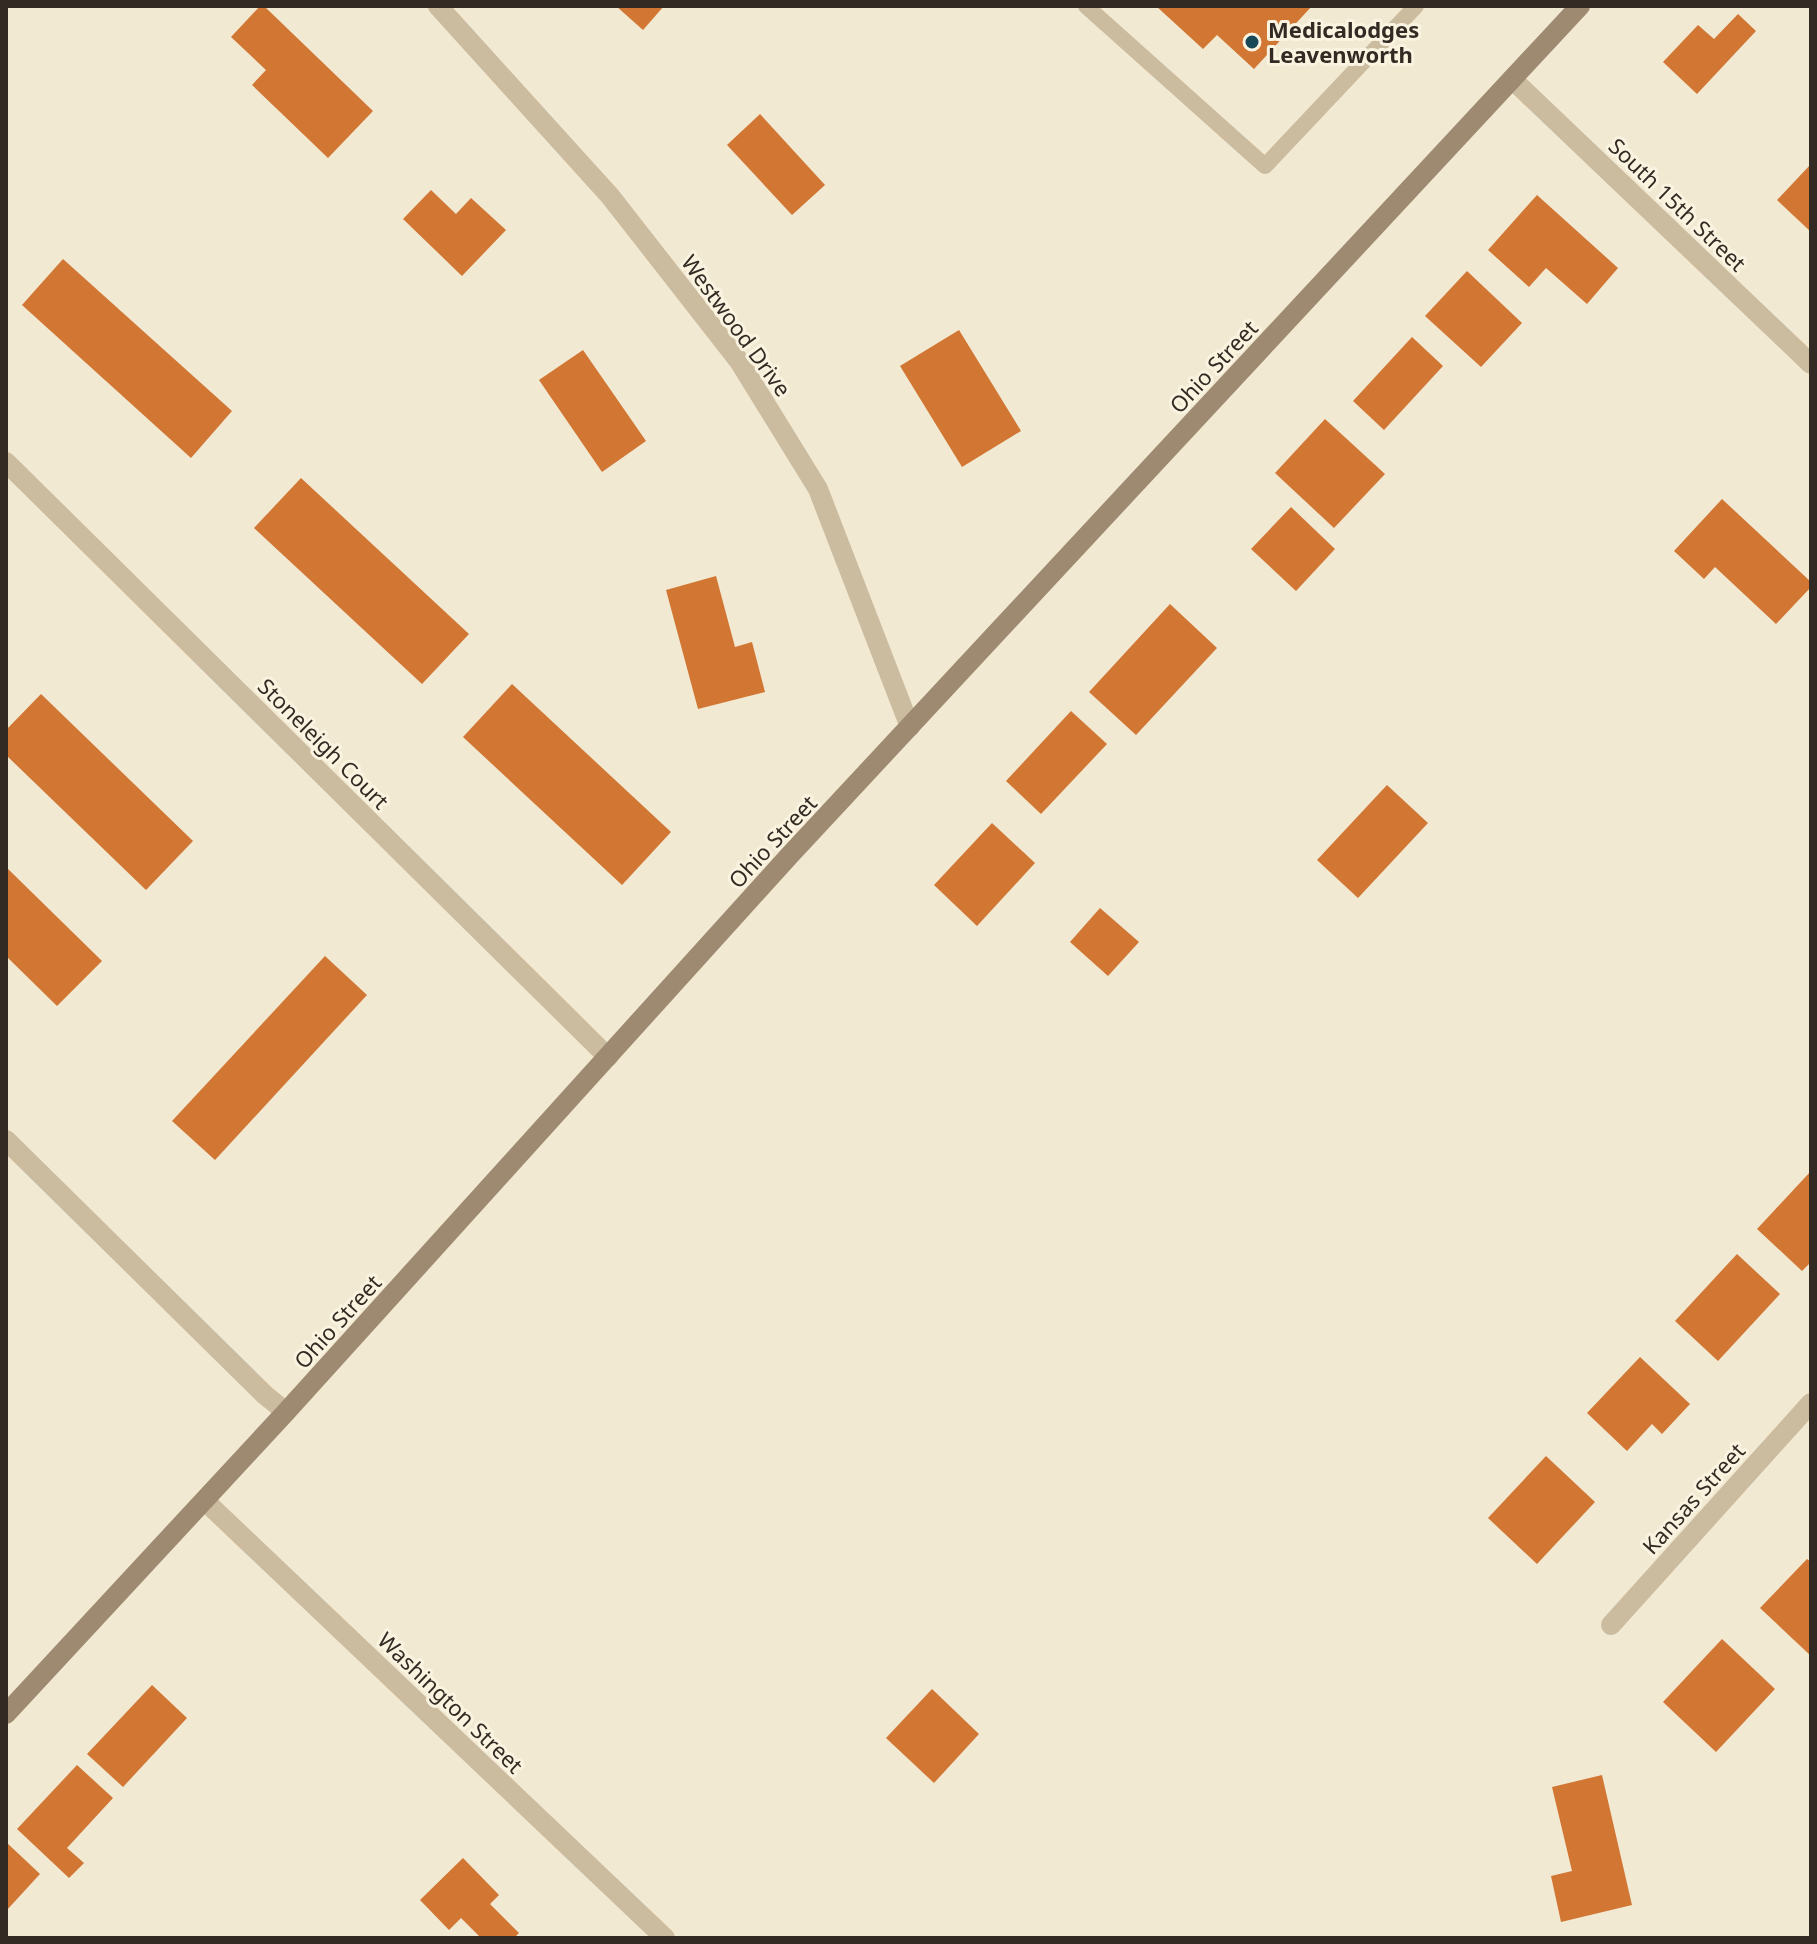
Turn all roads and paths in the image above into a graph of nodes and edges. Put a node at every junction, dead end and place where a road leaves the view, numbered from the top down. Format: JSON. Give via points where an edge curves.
{"nodes":[{"id":1,"x":438,"y":6,"type":"edge"},
{"id":2,"x":1086,"y":6,"type":"edge"},
{"id":3,"x":1416,"y":6,"type":"edge"},
{"id":4,"x":1580,"y":6,"type":"edge"},
{"id":5,"x":1512,"y":79,"type":"junction"},
{"id":6,"x":1811,"y":364,"type":"edge"},
{"id":7,"x":6,"y":462,"type":"edge"},
{"id":8,"x":910,"y":727,"type":"junction"},
{"id":9,"x":608,"y":1057,"type":"junction"},
{"id":10,"x":6,"y":1140,"type":"edge"},
{"id":11,"x":1811,"y":1403,"type":"edge"},
{"id":12,"x":286,"y":1412,"type":"junction"},
{"id":13,"x":205,"y":1501,"type":"junction"},
{"id":14,"x":1611,"y":1625,"type":"dead end"},
{"id":15,"x":6,"y":1714,"type":"edge"},
{"id":16,"x":665,"y":1938,"type":"edge"}],
"edges":[{"from":1,"to":8,"type":"street","name":"Westwood Drive","via":[[610,196],[739,361],[818,489]]},
{"from":2,"to":3,"type":"lane","via":[[1265,166]]},
{"from":4,"to":5,"type":"street","name":"Ohio Street"},
{"from":5,"to":6,"type":"street","name":"South 15th Street"},
{"from":5,"to":8,"type":"street","name":"Ohio Street"},
{"from":7,"to":9,"type":"street","name":"Stoneleigh Court"},
{"from":8,"to":9,"type":"street","name":"Ohio Street"},
{"from":9,"to":12,"type":"street","name":"Ohio Street"},
{"from":10,"to":12,"type":"street"},
{"from":11,"to":14,"type":"street","name":"Kansas Street"},
{"from":12,"to":13,"type":"street","name":"Ohio Street"},
{"from":13,"to":15,"type":"street","name":"Ohio Street"},
{"from":13,"to":16,"type":"street","name":"Washington Street"}]}
